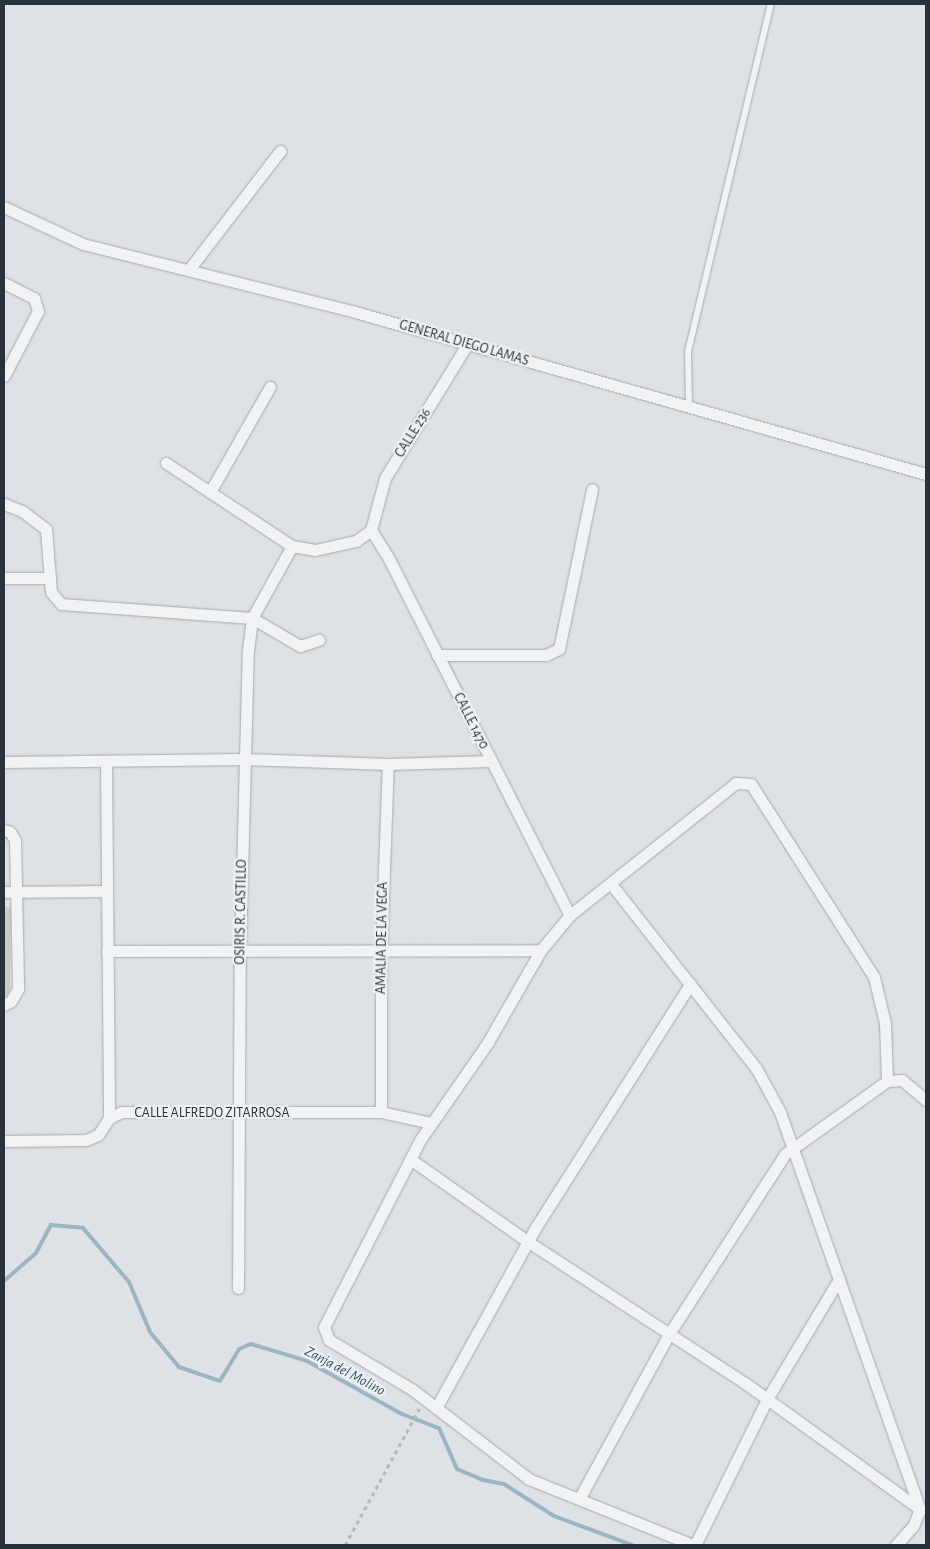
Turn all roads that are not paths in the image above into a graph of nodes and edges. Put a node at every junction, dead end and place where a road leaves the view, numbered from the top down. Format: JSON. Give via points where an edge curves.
{"nodes":[{"id":1,"x":771,"y":4,"type":"edge"},
{"id":2,"x":280,"y":151,"type":"dead end"},
{"id":3,"x":4,"y":207,"type":"edge"},
{"id":4,"x":190,"y":268,"type":"junction"},
{"id":5,"x":4,"y":283,"type":"edge"},
{"id":6,"x":468,"y":343,"type":"junction"},
{"id":7,"x":4,"y":376,"type":"edge"},
{"id":8,"x":270,"y":387,"type":"dead end"},
{"id":9,"x":689,"y":409,"type":"junction"},
{"id":10,"x":166,"y":463,"type":"dead end"},
{"id":11,"x":926,"y":474,"type":"edge"},
{"id":12,"x":592,"y":489,"type":"dead end"},
{"id":13,"x":210,"y":492,"type":"junction"},
{"id":14,"x":4,"y":504,"type":"edge"},
{"id":15,"x":371,"y":530,"type":"junction"},
{"id":16,"x":292,"y":546,"type":"junction"},
{"id":17,"x":4,"y":578,"type":"edge"},
{"id":18,"x":50,"y":578,"type":"junction"},
{"id":19,"x":252,"y":618,"type":"junction"},
{"id":20,"x":319,"y":640,"type":"dead end"},
{"id":21,"x":437,"y":655,"type":"junction"},
{"id":22,"x":244,"y":758,"type":"junction"},
{"id":23,"x":491,"y":761,"type":"junction"},
{"id":24,"x":4,"y":762,"type":"edge"},
{"id":25,"x":106,"y":763,"type":"junction"},
{"id":26,"x":388,"y":764,"type":"junction"},
{"id":27,"x":4,"y":830,"type":"edge"},
{"id":28,"x":611,"y":884,"type":"junction"},
{"id":29,"x":105,"y":891,"type":"junction"},
{"id":30,"x":4,"y":892,"type":"edge"},
{"id":31,"x":17,"y":892,"type":"junction"},
{"id":32,"x":570,"y":914,"type":"junction"},
{"id":33,"x":240,"y":950,"type":"junction"},
{"id":34,"x":541,"y":950,"type":"junction"},
{"id":35,"x":107,"y":951,"type":"junction"},
{"id":36,"x":381,"y":952,"type":"junction"},
{"id":37,"x":690,"y":984,"type":"junction"},
{"id":38,"x":4,"y":1005,"type":"edge"},
{"id":39,"x":887,"y":1081,"type":"junction"},
{"id":40,"x":926,"y":1100,"type":"edge"},
{"id":41,"x":381,"y":1112,"type":"junction"},
{"id":42,"x":240,"y":1113,"type":"junction"},
{"id":43,"x":110,"y":1118,"type":"junction"},
{"id":44,"x":431,"y":1123,"type":"junction"},
{"id":45,"x":4,"y":1141,"type":"edge"},
{"id":46,"x":793,"y":1148,"type":"junction"},
{"id":47,"x":410,"y":1159,"type":"junction"},
{"id":48,"x":528,"y":1241,"type":"junction"},
{"id":49,"x":839,"y":1279,"type":"junction"},
{"id":50,"x":238,"y":1288,"type":"dead end"},
{"id":51,"x":669,"y":1334,"type":"junction"},
{"id":52,"x":767,"y":1399,"type":"junction"},
{"id":53,"x":436,"y":1408,"type":"junction"},
{"id":54,"x":579,"y":1499,"type":"junction"},
{"id":55,"x":923,"y":1512,"type":"edge"},
{"id":56,"x":694,"y":1545,"type":"edge"},
{"id":57,"x":896,"y":1545,"type":"edge"}],
"edges":[{"from":1,"to":9,"type":"lane","via":[[688,352]]},
{"from":2,"to":4,"type":"street"},
{"from":3,"to":4,"type":"street","name":"GENERAL DIEGO LAMAS","via":[[83,244]]},
{"from":4,"to":6,"type":"street","name":"GENERAL DIEGO LAMAS"},
{"from":5,"to":7,"type":"street","via":[[34,298],[36,304],[36,319]]},
{"from":6,"to":9,"type":"street","name":"GENERAL DIEGO LAMAS"},
{"from":6,"to":15,"type":"street","name":"CALLE 236","via":[[385,478]]},
{"from":8,"to":13,"type":"street"},
{"from":9,"to":11,"type":"street","name":"GENERAL DIEGO LAMAS"},
{"from":10,"to":13,"type":"street"},
{"from":12,"to":21,"type":"street","via":[[559,649],[546,656]]},
{"from":13,"to":16,"type":"street"},
{"from":14,"to":18,"type":"street","via":[[22,511],[46,529]]},
{"from":15,"to":16,"type":"street","via":[[365,536],[334,548]]},
{"from":15,"to":21,"type":"street","name":"CALLE 1470"},
{"from":16,"to":19,"type":"street","name":"OSIRIS R. CASTILLO"},
{"from":17,"to":18,"type":"street"},
{"from":18,"to":19,"type":"street","via":[[51,592],[60,604]]},
{"from":19,"to":20,"type":"street","via":[[300,646]]},
{"from":19,"to":22,"type":"street","name":"OSIRIS R. CASTILLO"},
{"from":21,"to":23,"type":"street","name":"CALLE 1470"},
{"from":22,"to":25,"type":"street"},
{"from":22,"to":26,"type":"street"},
{"from":22,"to":33,"type":"street","name":"OSIRIS R. CASTILLO"},
{"from":23,"to":26,"type":"street"},
{"from":23,"to":32,"type":"street","name":"CALLE 1470"},
{"from":24,"to":25,"type":"street"},
{"from":25,"to":29,"type":"street"},
{"from":26,"to":36,"type":"street","name":"AMALIA DE LA VEGA"},
{"from":27,"to":31,"type":"street","via":[[10,832],[15,840]]},
{"from":28,"to":32,"type":"street"},
{"from":28,"to":37,"type":"street"},
{"from":28,"to":39,"type":"street","via":[[736,783],[751,784],[874,977],[885,1023]]},
{"from":29,"to":31,"type":"street"},
{"from":29,"to":35,"type":"street"},
{"from":30,"to":31,"type":"street"},
{"from":31,"to":38,"type":"street","via":[[18,990]]},
{"from":32,"to":34,"type":"street"},
{"from":33,"to":35,"type":"street"},
{"from":33,"to":36,"type":"street"},
{"from":33,"to":42,"type":"street","name":"OSIRIS R. CASTILLO"},
{"from":34,"to":36,"type":"street"},
{"from":34,"to":44,"type":"street","via":[[488,1042]]},
{"from":35,"to":43,"type":"street"},
{"from":36,"to":41,"type":"street","name":"AMALIA DE LA VEGA"},
{"from":37,"to":46,"type":"street","via":[[756,1068],[780,1112]]},
{"from":37,"to":48,"type":"street"},
{"from":39,"to":40,"type":"street","via":[[902,1080]]},
{"from":39,"to":46,"type":"street"},
{"from":41,"to":42,"type":"street","name":"CALLE ALFREDO ZITARROSA"},
{"from":41,"to":44,"type":"street","name":"CALLE ALFREDO ZITARROSA"},
{"from":42,"to":43,"type":"street","name":"CALLE ALFREDO ZITARROSA","via":[[122,1112]]},
{"from":42,"to":50,"type":"street","name":"OSIRIS R. CASTILLO"},
{"from":43,"to":45,"type":"street","via":[[98,1135],[86,1140]]},
{"from":44,"to":47,"type":"street"},
{"from":46,"to":49,"type":"street"},
{"from":46,"to":51,"type":"street","via":[[785,1154]]},
{"from":47,"to":48,"type":"street"},
{"from":47,"to":53,"type":"street","via":[[324,1327],[329,1340]]},
{"from":48,"to":51,"type":"street"},
{"from":48,"to":53,"type":"street"},
{"from":49,"to":52,"type":"street"},
{"from":49,"to":55,"type":"street"},
{"from":51,"to":52,"type":"street"},
{"from":51,"to":54,"type":"street"},
{"from":52,"to":55,"type":"street"},
{"from":52,"to":56,"type":"street"},
{"from":53,"to":54,"type":"street","via":[[529,1479]]},
{"from":54,"to":56,"type":"street"},
{"from":55,"to":57,"type":"street"}]}
